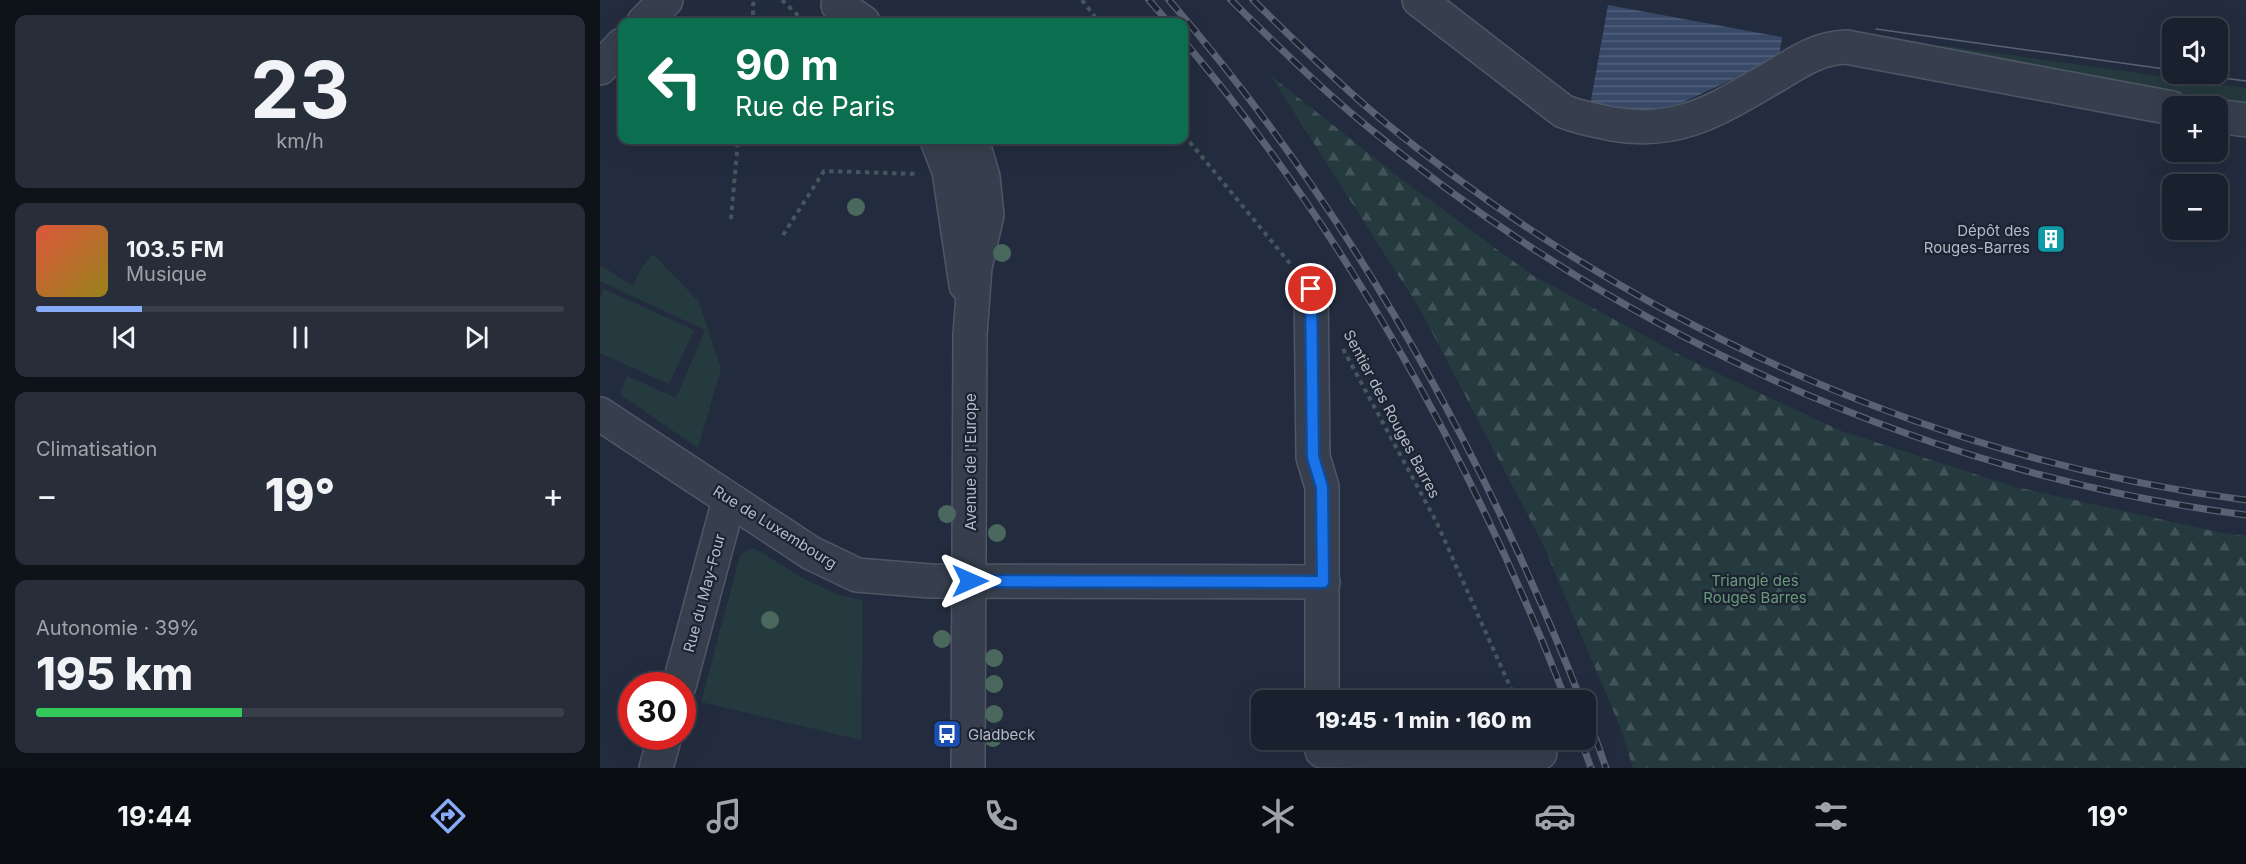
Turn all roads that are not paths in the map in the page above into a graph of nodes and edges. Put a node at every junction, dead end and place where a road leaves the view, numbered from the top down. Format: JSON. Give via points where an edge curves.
{"nodes":[{"id":1,"x":666,"y":0,"type":"edge"},
{"id":2,"x":1419,"y":0,"type":"edge"},
{"id":3,"x":648,"y":18,"type":"edge"},
{"id":4,"x":618,"y":49,"type":"edge"},
{"id":5,"x":600,"y":68,"type":"edge"},
{"id":6,"x":2162,"y":106,"type":"edge"},
{"id":7,"x":2228,"y":118,"type":"edge"},
{"id":8,"x":2246,"y":120,"type":"edge"},
{"id":9,"x":939,"y":144,"type":"edge"},
{"id":10,"x":973,"y":144,"type":"edge"},
{"id":11,"x":1311,"y":289,"type":"road end"},
{"id":12,"x":970,"y":335,"type":"junction"},
{"id":13,"x":600,"y":414,"type":"edge"},
{"id":14,"x":729,"y":500,"type":"junction"},
{"id":15,"x":970,"y":581,"type":"junction"},
{"id":16,"x":1323,"y":582,"type":"junction"},
{"id":17,"x":682,"y":672,"type":"edge"},
{"id":18,"x":1323,"y":690,"type":"edge"},
{"id":19,"x":661,"y":750,"type":"edge"},
{"id":20,"x":1322,"y":753,"type":"edge"},
{"id":21,"x":1540,"y":753,"type":"dead end"},
{"id":22,"x":656,"y":768,"type":"edge"},
{"id":23,"x":968,"y":768,"type":"edge"}],
"edges":[{"from":1,"to":3,"type":"street"},
{"from":2,"to":6,"type":"street","via":[[1563,111],[1628,126],[1660,127],[1692,120],[1814,52],[1846,47]]},
{"from":4,"to":5,"type":"street"},
{"from":7,"to":8,"type":"street"},
{"from":9,"to":12,"type":"street","name":"Avenue de l'Europe","via":[[949,171],[965,272]]},
{"from":10,"to":12,"type":"street","name":"Avenue de l'Europe","via":[[983,177],[987,215],[975,267]]},
{"from":11,"to":16,"type":"street","via":[[1313,457],[1322,487]]},
{"from":12,"to":15,"type":"street","name":"Avenue de l'Europe"},
{"from":13,"to":14,"type":"street","name":"Rue de Luxembourg"},
{"from":14,"to":15,"type":"street","name":"Rue de Luxembourg","via":[[811,553],[857,575],[891,580]]},
{"from":14,"to":17,"type":"street","name":"Rue du May-Four"},
{"from":15,"to":16,"type":"street","name":"Rue de Luxembourg"},
{"from":15,"to":23,"type":"street","name":"Avenue de l'Europe"},
{"from":16,"to":18,"type":"street"},
{"from":19,"to":22,"type":"street"},
{"from":20,"to":21,"type":"street"}]}
